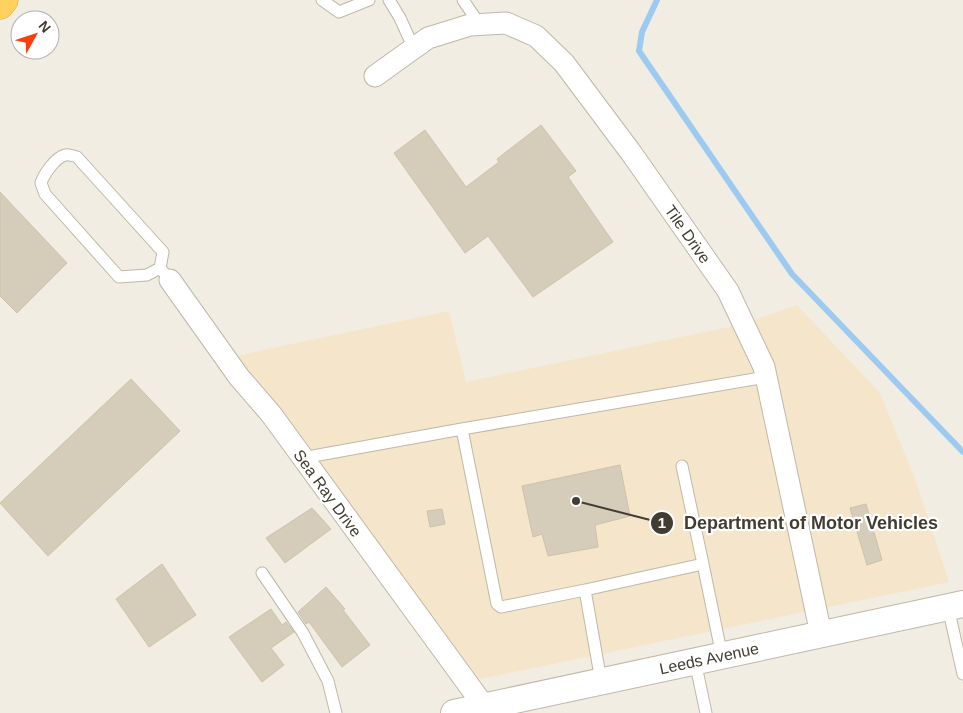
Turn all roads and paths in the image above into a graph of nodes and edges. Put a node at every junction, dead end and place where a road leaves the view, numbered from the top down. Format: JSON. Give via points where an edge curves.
{"nodes":[{"id":1,"x":4,"y":0,"type":"edge"},
{"id":2,"x":322,"y":0,"type":"edge"},
{"id":3,"x":369,"y":0,"type":"edge"},
{"id":4,"x":389,"y":0,"type":"edge"},
{"id":5,"x":463,"y":0,"type":"edge"},
{"id":6,"x":0,"y":5,"type":"edge"},
{"id":7,"x":480,"y":25,"type":"junction"},
{"id":8,"x":414,"y":49,"type":"junction"},
{"id":9,"x":375,"y":76,"type":"dead end"},
{"id":10,"x":165,"y":274,"type":"junction"},
{"id":11,"x":766,"y":377,"type":"junction"},
{"id":12,"x":462,"y":429,"type":"junction"},
{"id":13,"x":302,"y":458,"type":"junction"},
{"id":14,"x":682,"y":466,"type":"dead end"},
{"id":15,"x":703,"y":564,"type":"junction"},
{"id":16,"x":262,"y":573,"type":"dead end"},
{"id":17,"x":585,"y":590,"type":"junction"},
{"id":18,"x":956,"y":606,"type":"edge"},
{"id":19,"x":822,"y":634,"type":"junction"},
{"id":20,"x":722,"y":656,"type":"junction"},
{"id":21,"x":695,"y":661,"type":"junction"},
{"id":22,"x":963,"y":674,"type":"edge"},
{"id":23,"x":601,"y":681,"type":"junction"},
{"id":24,"x":484,"y":706,"type":"junction"},
{"id":25,"x":336,"y":713,"type":"edge"},
{"id":26,"x":454,"y":713,"type":"edge"},
{"id":27,"x":706,"y":713,"type":"edge"}],
"edges":[{"from":1,"to":6,"type":"highway"},
{"from":2,"to":3,"type":"lane","via":[[339,12]]},
{"from":4,"to":8,"type":"lane"},
{"from":5,"to":7,"type":"lane"},
{"from":7,"to":8,"type":"street","name":"Tile Drive","via":[[428,38]]},
{"from":7,"to":11,"type":"street","name":"Tile Drive","via":[[506,23],[536,36],[564,63],[728,291]]},
{"from":8,"to":9,"type":"street","name":"Tile Drive"},
{"from":10,"to":10,"type":"lane","via":[[119,277],[45,194],[41,183],[44,173],[61,156],[77,157],[163,252]]},
{"from":10,"to":13,"type":"street","name":"Sea Ray Drive"},
{"from":11,"to":12,"type":"lane"},
{"from":11,"to":19,"type":"street","name":"Tile Drive"},
{"from":12,"to":13,"type":"lane"},
{"from":12,"to":17,"type":"lane","via":[[497,604],[501,607]]},
{"from":13,"to":24,"type":"street","name":"Sea Ray Drive"},
{"from":14,"to":15,"type":"lane"},
{"from":15,"to":17,"type":"lane"},
{"from":15,"to":20,"type":"lane"},
{"from":16,"to":25,"type":"lane","via":[[304,633],[328,682]]},
{"from":17,"to":23,"type":"lane"},
{"from":18,"to":19,"type":"street","name":"Leeds Avenue"},
{"from":18,"to":22,"type":"lane"},
{"from":19,"to":20,"type":"street","name":"Leeds Avenue"},
{"from":20,"to":21,"type":"street","name":"Leeds Avenue"},
{"from":21,"to":23,"type":"street","name":"Leeds Avenue"},
{"from":21,"to":27,"type":"lane"},
{"from":23,"to":24,"type":"street","name":"Leeds Avenue"},
{"from":24,"to":26,"type":"street","name":"Leeds Avenue"}]}
